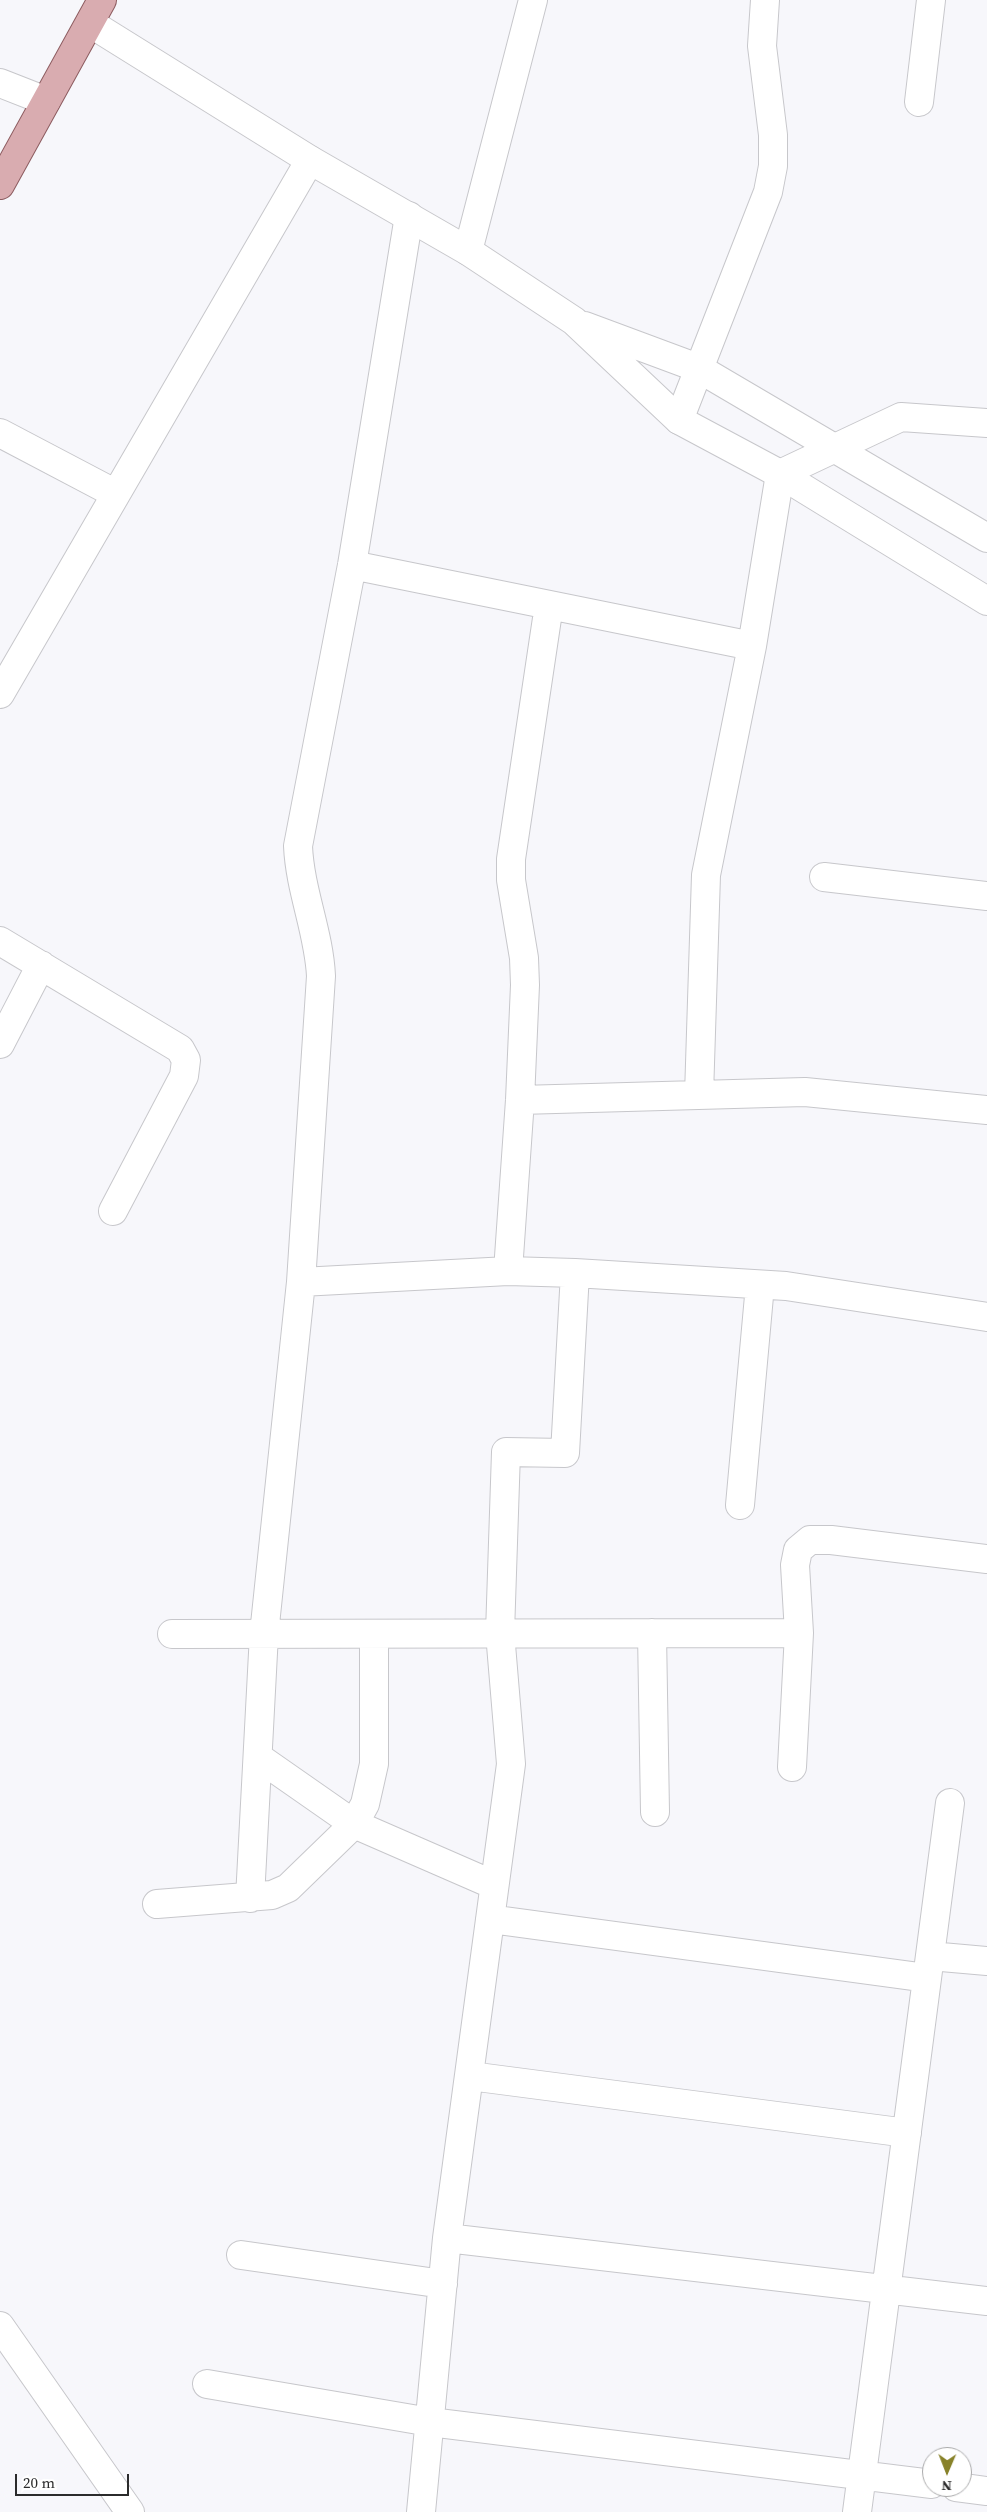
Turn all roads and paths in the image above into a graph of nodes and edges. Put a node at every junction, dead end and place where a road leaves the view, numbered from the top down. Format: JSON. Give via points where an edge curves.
{"nodes":[{"id":1,"x":533,"y":0,"type":"edge"},
{"id":2,"x":765,"y":0,"type":"edge"},
{"id":3,"x":931,"y":0,"type":"edge"},
{"id":4,"x":96,"y":12,"type":"edge"},
{"id":5,"x":0,"y":82,"type":"edge"},
{"id":6,"x":46,"y":101,"type":"junction"},
{"id":7,"x":919,"y":102,"type":"dead end"},
{"id":8,"x":310,"y":160,"type":"junction"},
{"id":9,"x":0,"y":185,"type":"edge"},
{"id":10,"x":409,"y":216,"type":"junction"},
{"id":11,"x":468,"y":251,"type":"junction"},
{"id":12,"x":574,"y":322,"type":"junction"},
{"id":13,"x":698,"y":368,"type":"junction"},
{"id":14,"x":679,"y":420,"type":"junction"},
{"id":15,"x":987,"y":423,"type":"edge"},
{"id":16,"x":0,"y":433,"type":"edge"},
{"id":17,"x":835,"y":448,"type":"junction"},
{"id":18,"x":780,"y":474,"type":"junction"},
{"id":19,"x":116,"y":494,"type":"junction"},
{"id":20,"x":987,"y":538,"type":"edge"},
{"id":21,"x":352,"y":565,"type":"junction"},
{"id":22,"x":987,"y":601,"type":"edge"},
{"id":23,"x":550,"y":605,"type":"junction"},
{"id":24,"x":752,"y":646,"type":"junction"},
{"id":25,"x":0,"y":694,"type":"edge"},
{"id":26,"x":824,"y":877,"type":"dead end"},
{"id":27,"x":987,"y":896,"type":"edge"},
{"id":28,"x":0,"y":941,"type":"edge"},
{"id":29,"x":41,"y":965,"type":"junction"},
{"id":30,"x":0,"y":1044,"type":"edge"},
{"id":31,"x":699,"y":1095,"type":"junction"},
{"id":32,"x":520,"y":1100,"type":"junction"},
{"id":33,"x":987,"y":1110,"type":"edge"},
{"id":34,"x":113,"y":1212,"type":"dead end"},
{"id":35,"x":508,"y":1271,"type":"junction"},
{"id":36,"x":575,"y":1273,"type":"junction"},
{"id":37,"x":301,"y":1282,"type":"junction"},
{"id":38,"x":760,"y":1285,"type":"junction"},
{"id":39,"x":987,"y":1317,"type":"edge"},
{"id":40,"x":740,"y":1505,"type":"dead end"},
{"id":41,"x":987,"y":1559,"type":"edge"},
{"id":42,"x":500,"y":1633,"type":"junction"},
{"id":43,"x":652,"y":1633,"type":"junction"},
{"id":44,"x":799,"y":1633,"type":"junction"},
{"id":45,"x":172,"y":1634,"type":"dead end"},
{"id":46,"x":264,"y":1634,"type":"junction"},
{"id":47,"x":374,"y":1634,"type":"junction"},
{"id":48,"x":258,"y":1758,"type":"junction"},
{"id":49,"x":792,"y":1767,"type":"dead end"},
{"id":50,"x":950,"y":1803,"type":"dead end"},
{"id":51,"x":656,"y":1812,"type":"dead end"},
{"id":52,"x":354,"y":1824,"type":"junction"},
{"id":53,"x":494,"y":1886,"type":"junction"},
{"id":54,"x":250,"y":1898,"type":"junction"},
{"id":55,"x":157,"y":1904,"type":"dead end"},
{"id":56,"x":490,"y":1919,"type":"junction"},
{"id":57,"x":987,"y":1961,"type":"edge"},
{"id":58,"x":929,"y":1967,"type":"junction"},
{"id":59,"x":470,"y":2076,"type":"junction"},
{"id":60,"x":907,"y":2133,"type":"junction"},
{"id":61,"x":447,"y":2238,"type":"junction"},
{"id":62,"x":241,"y":2255,"type":"dead end"},
{"id":63,"x":443,"y":2284,"type":"junction"},
{"id":64,"x":886,"y":2290,"type":"junction"},
{"id":65,"x":987,"y":2300,"type":"edge"},
{"id":66,"x":0,"y":2326,"type":"edge"},
{"id":67,"x":207,"y":2384,"type":"dead end"},
{"id":68,"x":430,"y":2422,"type":"junction"},
{"id":69,"x":862,"y":2476,"type":"junction"},
{"id":70,"x":922,"y":2483,"type":"edge"},
{"id":71,"x":972,"y":2489,"type":"edge"},
{"id":72,"x":987,"y":2491,"type":"edge"},
{"id":73,"x":130,"y":2512,"type":"edge"},
{"id":74,"x":421,"y":2512,"type":"edge"},
{"id":75,"x":857,"y":2512,"type":"edge"}],
"edges":[{"from":1,"to":11,"type":"street"},
{"from":2,"to":13,"type":"street","via":[[762,46],[773,135],[770,183]]},
{"from":3,"to":7,"type":"street"},
{"from":4,"to":6,"type":"main road"},
{"from":4,"to":8,"type":"street"},
{"from":5,"to":6,"type":"street"},
{"from":6,"to":9,"type":"main road"},
{"from":8,"to":10,"type":"street"},
{"from":8,"to":19,"type":"street"},
{"from":10,"to":11,"type":"street"},
{"from":10,"to":21,"type":"street"},
{"from":11,"to":12,"type":"street"},
{"from":12,"to":13,"type":"street"},
{"from":12,"to":14,"type":"street"},
{"from":13,"to":14,"type":"street"},
{"from":13,"to":17,"type":"street"},
{"from":14,"to":18,"type":"street"},
{"from":15,"to":17,"type":"street","via":[[901,417]]},
{"from":16,"to":19,"type":"street"},
{"from":17,"to":18,"type":"street"},
{"from":17,"to":20,"type":"street"},
{"from":18,"to":22,"type":"street"},
{"from":18,"to":24,"type":"street"},
{"from":19,"to":25,"type":"street"},
{"from":21,"to":23,"type":"street"},
{"from":21,"to":37,"type":"street","via":[[298,846],[299,869],[320,951],[321,976]]},
{"from":23,"to":24,"type":"street"},
{"from":23,"to":32,"type":"street","via":[[511,860],[511,880],[524,958]]},
{"from":24,"to":31,"type":"street","via":[[706,876]]},
{"from":26,"to":27,"type":"street"},
{"from":28,"to":29,"type":"street"},
{"from":29,"to":30,"type":"street"},
{"from":29,"to":34,"type":"street","via":[[180,1049],[186,1060],[184,1076]]},
{"from":31,"to":32,"type":"street"},
{"from":31,"to":33,"type":"street","via":[[834,1093]]},
{"from":32,"to":35,"type":"street"},
{"from":35,"to":36,"type":"street"},
{"from":35,"to":37,"type":"street"},
{"from":36,"to":38,"type":"street"},
{"from":36,"to":42,"type":"street","via":[[565,1453],[506,1452]]},
{"from":37,"to":46,"type":"street"},
{"from":38,"to":39,"type":"street","via":[[786,1286]]},
{"from":38,"to":40,"type":"street"},
{"from":41,"to":44,"type":"street","via":[[810,1540],[798,1550],[794,1565]]},
{"from":42,"to":43,"type":"street"},
{"from":42,"to":47,"type":"street"},
{"from":42,"to":53,"type":"street","via":[[511,1764]]},
{"from":43,"to":44,"type":"street"},
{"from":43,"to":51,"type":"street"},
{"from":44,"to":49,"type":"street"},
{"from":45,"to":46,"type":"street"},
{"from":46,"to":47,"type":"street"},
{"from":46,"to":48,"type":"street"},
{"from":47,"to":52,"type":"street","via":[[374,1764],[365,1804]]},
{"from":48,"to":52,"type":"street"},
{"from":48,"to":54,"type":"street"},
{"from":50,"to":58,"type":"street"},
{"from":52,"to":53,"type":"street"},
{"from":52,"to":54,"type":"street","via":[[288,1888],[272,1896]]},
{"from":53,"to":56,"type":"street"},
{"from":54,"to":55,"type":"street"},
{"from":56,"to":58,"type":"street"},
{"from":56,"to":59,"type":"street"},
{"from":57,"to":58,"type":"street"},
{"from":58,"to":60,"type":"street"},
{"from":59,"to":60,"type":"street"},
{"from":59,"to":61,"type":"street"},
{"from":60,"to":64,"type":"street"},
{"from":61,"to":63,"type":"street"},
{"from":61,"to":64,"type":"street"},
{"from":62,"to":63,"type":"street"},
{"from":63,"to":68,"type":"street"},
{"from":64,"to":65,"type":"street"},
{"from":64,"to":69,"type":"street"},
{"from":66,"to":73,"type":"street"},
{"from":67,"to":68,"type":"street"},
{"from":68,"to":69,"type":"street"},
{"from":68,"to":74,"type":"street"},
{"from":69,"to":70,"type":"street"},
{"from":69,"to":75,"type":"street"},
{"from":71,"to":72,"type":"street"}]}
